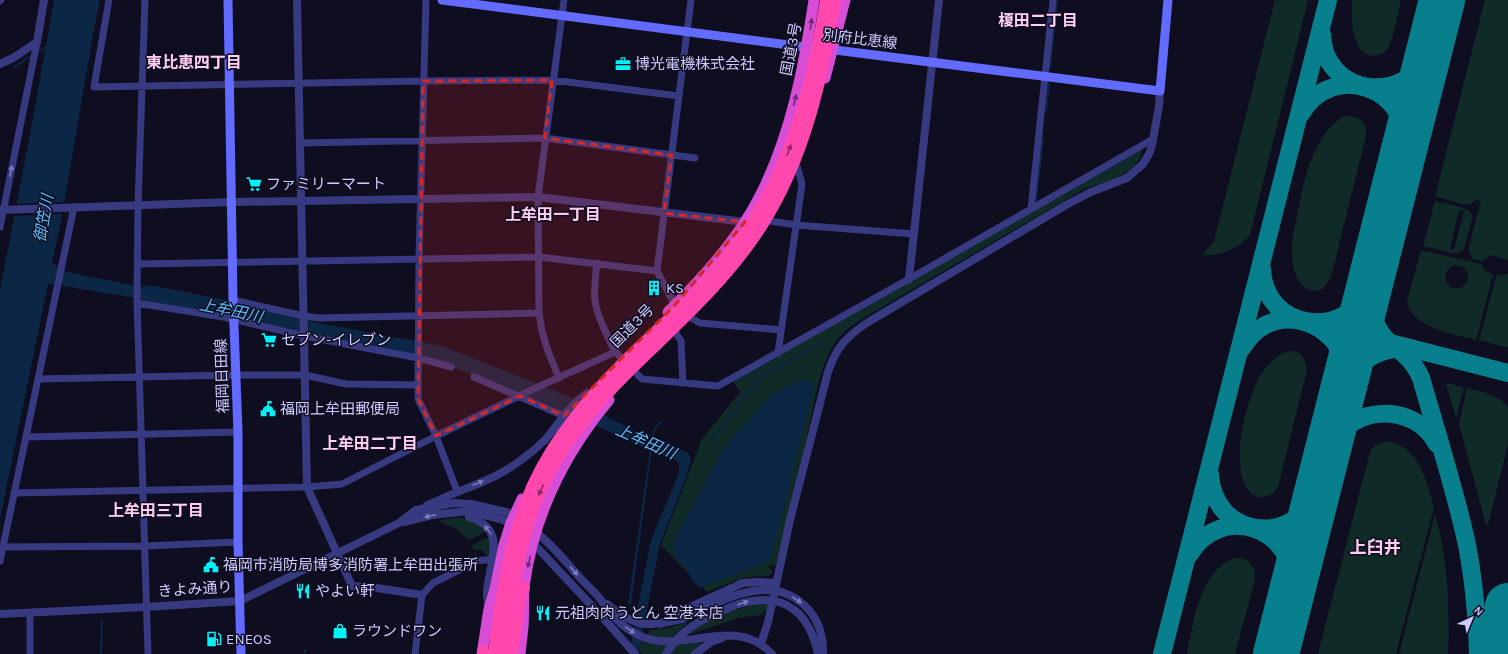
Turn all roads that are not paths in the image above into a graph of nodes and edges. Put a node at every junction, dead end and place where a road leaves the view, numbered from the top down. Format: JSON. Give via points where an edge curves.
{"nodes":[{"id":1,"x":44,"y":0,"type":"edge"},
{"id":2,"x":109,"y":0,"type":"edge"},
{"id":3,"x":145,"y":0,"type":"edge"},
{"id":4,"x":228,"y":0,"type":"edge"},
{"id":5,"x":297,"y":0,"type":"edge"},
{"id":6,"x":426,"y":0,"type":"edge"},
{"id":7,"x":442,"y":0,"type":"edge"},
{"id":8,"x":564,"y":0,"type":"edge"},
{"id":9,"x":692,"y":0,"type":"edge"},
{"id":10,"x":814,"y":0,"type":"edge"},
{"id":11,"x":826,"y":0,"type":"edge"},
{"id":12,"x":835,"y":0,"type":"edge"},
{"id":13,"x":845,"y":0,"type":"edge"},
{"id":14,"x":940,"y":0,"type":"edge"},
{"id":15,"x":1053,"y":0,"type":"edge"},
{"id":16,"x":1168,"y":0,"type":"edge"},
{"id":17,"x":562,"y":16,"type":"junction"},
{"id":18,"x":688,"y":32,"type":"junction"},
{"id":19,"x":37,"y":42,"type":"junction"},
{"id":20,"x":807,"y":47,"type":"junction"},
{"id":21,"x":833,"y":50,"type":"junction"},
{"id":22,"x":932,"y":62,"type":"junction"},
{"id":23,"x":0,"y":64,"type":"edge"},
{"id":24,"x":1045,"y":76,"type":"junction"},
{"id":25,"x":552,"y":80,"type":"junction"},
{"id":26,"x":423,"y":81,"type":"junction"},
{"id":27,"x":299,"y":84,"type":"junction"},
{"id":28,"x":230,"y":85,"type":"junction"},
{"id":29,"x":142,"y":86,"type":"junction"},
{"id":30,"x":1160,"y":91,"type":"junction"},
{"id":31,"x":679,"y":96,"type":"junction"},
{"id":32,"x":545,"y":138,"type":"junction"},
{"id":33,"x":422,"y":141,"type":"junction"},
{"id":34,"x":1153,"y":141,"type":"junction"},
{"id":35,"x":300,"y":143,"type":"junction"},
{"id":36,"x":672,"y":155,"type":"junction"},
{"id":37,"x":696,"y":158,"type":"dead end"},
{"id":38,"x":797,"y":166,"type":"junction"},
{"id":39,"x":538,"y":197,"type":"junction"},
{"id":40,"x":420,"y":199,"type":"junction"},
{"id":41,"x":232,"y":202,"type":"junction"},
{"id":42,"x":302,"y":202,"type":"junction"},
{"id":43,"x":138,"y":205,"type":"junction"},
{"id":44,"x":72,"y":207,"type":"junction"},
{"id":45,"x":5,"y":210,"type":"edge"},
{"id":46,"x":1031,"y":210,"type":"junction"},
{"id":47,"x":664,"y":213,"type":"junction"},
{"id":48,"x":770,"y":221,"type":"junction"},
{"id":49,"x":745,"y":222,"type":"junction"},
{"id":50,"x":796,"y":225,"type":"junction"},
{"id":51,"x":0,"y":227,"type":"edge"},
{"id":52,"x":914,"y":234,"type":"junction"},
{"id":53,"x":539,"y":256,"type":"junction"},
{"id":54,"x":419,"y":258,"type":"junction"},
{"id":55,"x":303,"y":260,"type":"junction"},
{"id":56,"x":233,"y":262,"type":"junction"},
{"id":57,"x":597,"y":263,"type":"junction"},
{"id":58,"x":138,"y":264,"type":"junction"},
{"id":59,"x":657,"y":271,"type":"junction"},
{"id":60,"x":909,"y":279,"type":"junction"},
{"id":61,"x":137,"y":302,"type":"junction"},
{"id":62,"x":233,"y":303,"type":"junction"},
{"id":63,"x":675,"y":305,"type":"junction"},
{"id":64,"x":539,"y":313,"type":"junction"},
{"id":65,"x":419,"y":315,"type":"junction"},
{"id":66,"x":691,"y":318,"type":"junction"},
{"id":67,"x":234,"y":319,"type":"junction"},
{"id":68,"x":304,"y":319,"type":"junction"},
{"id":69,"x":781,"y":330,"type":"junction"},
{"id":70,"x":675,"y":332,"type":"junction"},
{"id":71,"x":304,"y":335,"type":"junction"},
{"id":72,"x":778,"y":353,"type":"junction"},
{"id":73,"x":618,"y":355,"type":"junction"},
{"id":74,"x":418,"y":357,"type":"junction"},
{"id":75,"x":452,"y":367,"type":"dead end"},
{"id":76,"x":635,"y":372,"type":"junction"},
{"id":77,"x":235,"y":375,"type":"junction"},
{"id":78,"x":305,"y":375,"type":"junction"},
{"id":79,"x":139,"y":377,"type":"junction"},
{"id":80,"x":474,"y":377,"type":"dead end"},
{"id":81,"x":559,"y":378,"type":"junction"},
{"id":82,"x":38,"y":379,"type":"junction"},
{"id":83,"x":683,"y":383,"type":"junction"},
{"id":84,"x":418,"y":386,"type":"junction"},
{"id":85,"x":520,"y":396,"type":"junction"},
{"id":86,"x":566,"y":415,"type":"junction"},
{"id":87,"x":238,"y":432,"type":"junction"},
{"id":88,"x":141,"y":434,"type":"junction"},
{"id":89,"x":436,"y":436,"type":"junction"},
{"id":90,"x":26,"y":437,"type":"junction"},
{"id":91,"x":307,"y":487,"type":"junction"},
{"id":92,"x":238,"y":488,"type":"junction"},
{"id":93,"x":143,"y":490,"type":"junction"},
{"id":94,"x":457,"y":491,"type":"junction"},
{"id":95,"x":14,"y":493,"type":"junction"},
{"id":96,"x":416,"y":510,"type":"junction"},
{"id":97,"x":469,"y":511,"type":"junction"},
{"id":98,"x":513,"y":519,"type":"junction"},
{"id":99,"x":399,"y":523,"type":"junction"},
{"id":100,"x":536,"y":531,"type":"junction"},
{"id":101,"x":238,"y":542,"type":"junction"},
{"id":102,"x":534,"y":543,"type":"junction"},
{"id":103,"x":144,"y":546,"type":"junction"},
{"id":104,"x":3,"y":547,"type":"junction"},
{"id":105,"x":338,"y":553,"type":"junction"},
{"id":106,"x":493,"y":559,"type":"junction"},
{"id":107,"x":0,"y":561,"type":"edge"},
{"id":108,"x":776,"y":583,"type":"junction"},
{"id":109,"x":524,"y":588,"type":"junction"},
{"id":110,"x":422,"y":595,"type":"junction"},
{"id":111,"x":602,"y":600,"type":"junction"},
{"id":112,"x":240,"y":601,"type":"junction"},
{"id":113,"x":146,"y":607,"type":"junction"},
{"id":114,"x":489,"y":608,"type":"junction"},
{"id":115,"x":30,"y":613,"type":"junction"},
{"id":116,"x":0,"y":614,"type":"edge"},
{"id":117,"x":503,"y":622,"type":"junction"},
{"id":118,"x":660,"y":624,"type":"junction"},
{"id":119,"x":730,"y":636,"type":"junction"},
{"id":120,"x":761,"y":644,"type":"junction"},
{"id":121,"x":487,"y":653,"type":"edge"},
{"id":122,"x":30,"y":654,"type":"edge"},
{"id":123,"x":148,"y":654,"type":"edge"},
{"id":124,"x":241,"y":654,"type":"edge"},
{"id":125,"x":415,"y":654,"type":"edge"},
{"id":126,"x":504,"y":654,"type":"edge"},
{"id":127,"x":508,"y":654,"type":"edge"},
{"id":128,"x":512,"y":654,"type":"edge"},
{"id":129,"x":520,"y":654,"type":"edge"},
{"id":130,"x":635,"y":654,"type":"edge"},
{"id":131,"x":666,"y":654,"type":"edge"},
{"id":132,"x":695,"y":654,"type":"edge"},
{"id":133,"x":772,"y":654,"type":"edge"},
{"id":134,"x":818,"y":654,"type":"edge"},
{"id":135,"x":823,"y":654,"type":"edge"}],
"edges":[{"from":1,"to":19,"type":"street"},
{"from":2,"to":29,"type":"street","via":[[94,87]]},
{"from":3,"to":29,"type":"street"},
{"from":4,"to":28,"type":"main road","name":"福岡日田線"},
{"from":5,"to":27,"type":"street"},
{"from":6,"to":26,"type":"street"},
{"from":7,"to":17,"type":"main road","name":"別府比恵線"},
{"from":8,"to":17,"type":"street"},
{"from":9,"to":18,"type":"street"},
{"from":20,"to":10,"type":"highway","name":"国道3号","one_way":true},
{"from":117,"to":11,"type":"highway","one_way":true,"bridge":true,"via":[[503,585],[515,536],[534,483],[551,452],[589,399],[720,267],[754,220],[774,186],[800,119]]},
{"from":12,"to":117,"type":"highway","one_way":true,"bridge":true,"via":[[808,123],[782,189],[762,225],[727,272],[593,409],[559,456],[540,492],[524,538]]},
{"from":13,"to":21,"type":"highway"},
{"from":14,"to":22,"type":"street"},
{"from":15,"to":24,"type":"street"},
{"from":16,"to":30,"type":"main road"},
{"from":17,"to":18,"type":"main road","name":"別府比恵線"},
{"from":17,"to":25,"type":"street"},
{"from":18,"to":20,"type":"main road","name":"別府比恵線"},
{"from":18,"to":31,"type":"street"},
{"from":19,"to":23,"type":"street"},
{"from":45,"to":19,"type":"street","one_way":true},
{"from":20,"to":21,"type":"main road","name":"別府比恵線"},
{"from":49,"to":20,"type":"highway","name":"国道3号","one_way":true,"via":[[760,197],[777,156],[794,105]]},
{"from":21,"to":22,"type":"main road","name":"別府比恵線"},
{"from":21,"to":38,"type":"highway"},
{"from":22,"to":24,"type":"main road","name":"別府比恵線"},
{"from":22,"to":52,"type":"street"},
{"from":24,"to":30,"type":"main road","name":"別府比恵線"},
{"from":24,"to":46,"type":"street"},
{"from":25,"to":26,"type":"street"},
{"from":25,"to":31,"type":"street"},
{"from":25,"to":32,"type":"street"},
{"from":26,"to":27,"type":"street"},
{"from":26,"to":33,"type":"street"},
{"from":27,"to":28,"type":"street"},
{"from":27,"to":35,"type":"street"},
{"from":28,"to":29,"type":"street"},
{"from":28,"to":41,"type":"main road","name":"福岡日田線"},
{"from":29,"to":43,"type":"street"},
{"from":30,"to":34,"type":"street"},
{"from":31,"to":36,"type":"street"},
{"from":32,"to":33,"type":"street"},
{"from":32,"to":36,"type":"street"},
{"from":32,"to":39,"type":"street"},
{"from":33,"to":35,"type":"street"},
{"from":33,"to":40,"type":"street"},
{"from":34,"to":46,"type":"street"},
{"from":34,"to":108,"type":"street","via":[[1147,157],[1138,169],[1126,178],[1080,197],[858,328],[842,343],[828,372]]},
{"from":35,"to":42,"type":"street"},
{"from":36,"to":37,"type":"street"},
{"from":36,"to":47,"type":"street"},
{"from":38,"to":48,"type":"highway"},
{"from":38,"to":50,"type":"street","via":[[802,184]]},
{"from":39,"to":40,"type":"street"},
{"from":39,"to":47,"type":"street"},
{"from":39,"to":53,"type":"street"},
{"from":40,"to":42,"type":"street"},
{"from":40,"to":54,"type":"street"},
{"from":41,"to":42,"type":"street"},
{"from":41,"to":43,"type":"street"},
{"from":41,"to":56,"type":"main road","name":"福岡日田線"},
{"from":42,"to":55,"type":"street"},
{"from":43,"to":44,"type":"street"},
{"from":43,"to":58,"type":"street"},
{"from":44,"to":45,"type":"street"},
{"from":44,"to":82,"type":"street"},
{"from":45,"to":51,"type":"street"},
{"from":46,"to":60,"type":"street"},
{"from":47,"to":49,"type":"street"},
{"from":47,"to":59,"type":"street"},
{"from":48,"to":50,"type":"street"},
{"from":48,"to":66,"type":"highway","via":[[729,276]]},
{"from":49,"to":63,"type":"highway","name":"国道3号","via":[[714,262]]},
{"from":50,"to":52,"type":"street"},
{"from":50,"to":69,"type":"street"},
{"from":52,"to":60,"type":"street"},
{"from":53,"to":54,"type":"street"},
{"from":53,"to":57,"type":"street"},
{"from":53,"to":64,"type":"street"},
{"from":54,"to":55,"type":"street"},
{"from":54,"to":65,"type":"street"},
{"from":55,"to":56,"type":"street"},
{"from":55,"to":68,"type":"street"},
{"from":56,"to":58,"type":"street"},
{"from":56,"to":62,"type":"main road","name":"福岡日田線"},
{"from":57,"to":59,"type":"street"},
{"from":57,"to":73,"type":"street","via":[[594,303]]},
{"from":58,"to":61,"type":"street"},
{"from":59,"to":63,"type":"street"},
{"from":60,"to":72,"type":"street"},
{"from":61,"to":67,"type":"street"},
{"from":61,"to":79,"type":"street"},
{"from":62,"to":67,"type":"main road","name":"福岡日田線"},
{"from":62,"to":68,"type":"street"},
{"from":63,"to":73,"type":"highway","name":"国道3号"},
{"from":64,"to":65,"type":"street"},
{"from":64,"to":81,"type":"street","via":[[544,342]]},
{"from":65,"to":68,"type":"street"},
{"from":65,"to":74,"type":"street"},
{"from":66,"to":69,"type":"street","via":[[700,323]]},
{"from":66,"to":70,"type":"highway"},
{"from":67,"to":71,"type":"street"},
{"from":67,"to":77,"type":"main road","name":"福岡日田線"},
{"from":68,"to":71,"type":"street"},
{"from":69,"to":72,"type":"street"},
{"from":70,"to":76,"type":"highway"},
{"from":70,"to":83,"type":"street","via":[[680,341]]},
{"from":71,"to":74,"type":"street"},
{"from":71,"to":78,"type":"street"},
{"from":72,"to":83,"type":"street","via":[[718,386]]},
{"from":73,"to":81,"type":"street"},
{"from":73,"to":86,"type":"highway","name":"国道3号"},
{"from":74,"to":75,"type":"street"},
{"from":74,"to":84,"type":"street"},
{"from":76,"to":83,"type":"street","via":[[642,379]]},
{"from":76,"to":100,"type":"highway","via":[[600,410],[578,440],[561,471]]},
{"from":77,"to":78,"type":"street"},
{"from":77,"to":79,"type":"street"},
{"from":77,"to":87,"type":"main road","name":"福岡日田線"},
{"from":78,"to":84,"type":"street","via":[[346,384]]},
{"from":78,"to":91,"type":"street"},
{"from":79,"to":82,"type":"street"},
{"from":79,"to":88,"type":"street"},
{"from":80,"to":85,"type":"street"},
{"from":81,"to":85,"type":"street"},
{"from":82,"to":90,"type":"street"},
{"from":84,"to":89,"type":"street","via":[[418,399]]},
{"from":85,"to":86,"type":"street"},
{"from":85,"to":89,"type":"street"},
{"from":94,"to":86,"type":"street","one_way":true,"via":[[497,476],[518,463],[545,440]]},
{"from":86,"to":98,"type":"highway","name":"国道3号"},
{"from":87,"to":88,"type":"street"},
{"from":87,"to":92,"type":"main road","name":"福岡日田線"},
{"from":88,"to":90,"type":"street"},
{"from":88,"to":93,"type":"street"},
{"from":89,"to":91,"type":"street","via":[[342,484]]},
{"from":89,"to":94,"type":"street"},
{"from":90,"to":95,"type":"street"},
{"from":91,"to":92,"type":"street"},
{"from":91,"to":105,"type":"street"},
{"from":92,"to":93,"type":"street"},
{"from":92,"to":101,"type":"main road","name":"福岡日田線"},
{"from":93,"to":95,"type":"street"},
{"from":93,"to":103,"type":"street"},
{"from":94,"to":96,"type":"street"},
{"from":95,"to":104,"type":"street"},
{"from":96,"to":98,"type":"street","name":"きよみ通り","via":[[454,503],[471,504]]},
{"from":96,"to":99,"type":"street","name":"きよみ通り"},
{"from":97,"to":98,"type":"street","name":"きよみ通り","via":[[503,520]]},
{"from":97,"to":99,"type":"street","name":"きよみ通り","one_way":true,"via":[[432,515]]},
{"from":106,"to":97,"type":"street","one_way":true,"via":[[494,542],[489,530],[482,523],[469,517]]},
{"from":98,"to":100,"type":"street"},
{"from":98,"to":102,"type":"street"},
{"from":98,"to":114,"type":"highway","name":"国道3号"},
{"from":99,"to":105,"type":"street","name":"きよみ通り"},
{"from":100,"to":102,"type":"highway"},
{"from":100,"to":111,"type":"street","one_way":true},
{"from":101,"to":103,"type":"street"},
{"from":101,"to":112,"type":"main road","name":"福岡日田線"},
{"from":102,"to":109,"type":"highway","one_way":true},
{"from":102,"to":130,"type":"street"},
{"from":103,"to":104,"type":"street"},
{"from":103,"to":113,"type":"street"},
{"from":104,"to":107,"type":"street"},
{"from":105,"to":110,"type":"street","via":[[352,586]]},
{"from":105,"to":112,"type":"street","name":"きよみ通り"},
{"from":106,"to":110,"type":"street","via":[[477,561],[433,583]]},
{"from":106,"to":114,"type":"street","via":[[487,593]]},
{"from":108,"to":118,"type":"street","via":[[743,583],[675,614]]},
{"from":108,"to":120,"type":"street"},
{"from":109,"to":128,"type":"highway","via":[[520,596]]},
{"from":109,"to":129,"type":"highway"},
{"from":110,"to":125,"type":"street"},
{"from":111,"to":118,"type":"street","via":[[629,619],[643,624]]},
{"from":111,"to":119,"type":"street","one_way":true,"via":[[628,630],[648,639],[669,641]]},
{"from":112,"to":113,"type":"street","name":"きよみ通り"},
{"from":112,"to":124,"type":"main road","name":"福岡日田線"},
{"from":113,"to":115,"type":"street","name":"きよみ通り"},
{"from":113,"to":123,"type":"street"},
{"from":114,"to":121,"type":"highway","name":"国道3号"},
{"from":115,"to":116,"type":"street","name":"きよみ通り"},
{"from":115,"to":122,"type":"street"},
{"from":117,"to":121,"type":"highway","bridge":true},
{"from":117,"to":126,"type":"highway","bridge":true},
{"from":117,"to":127,"type":"highway","bridge":true,"via":[[509,645]]},
{"from":118,"to":135,"type":"street","one_way":true,"bridge":true,"via":[[682,619],[739,594],[760,589],[782,592],[801,601],[810,610],[821,632]]},
{"from":119,"to":120,"type":"street","via":[[747,638]]},
{"from":119,"to":132,"type":"street","via":[[711,642]]},
{"from":120,"to":133,"type":"street"},
{"from":131,"to":134,"type":"street","one_way":true,"bridge":true,"via":[[679,636],[698,622],[745,602],[768,599],[782,602],[795,610],[815,638]]}]}
